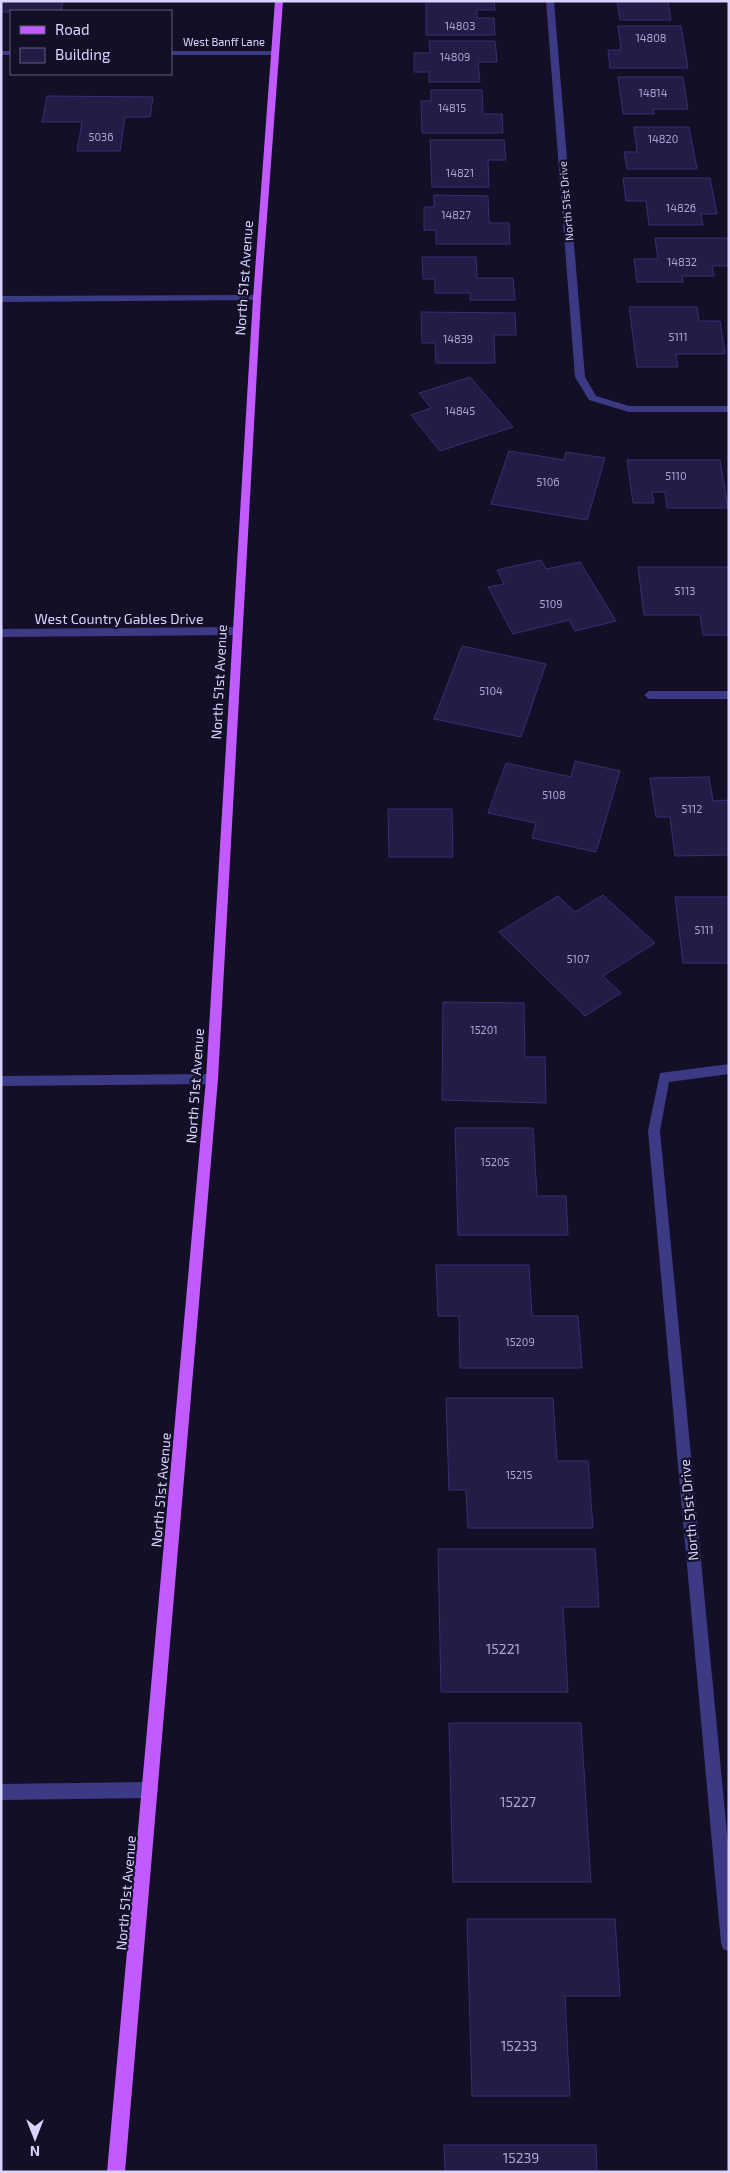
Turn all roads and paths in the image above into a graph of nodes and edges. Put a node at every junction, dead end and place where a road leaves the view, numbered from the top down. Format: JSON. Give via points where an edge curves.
{"nodes":[{"id":1,"x":279,"y":1,"type":"edge"},
{"id":2,"x":550,"y":1,"type":"edge"},
{"id":3,"x":172,"y":53,"type":"edge"},
{"id":4,"x":276,"y":53,"type":"junction"},
{"id":5,"x":257,"y":298,"type":"junction"},
{"id":6,"x":1,"y":299,"type":"edge"},
{"id":7,"x":729,"y":409,"type":"edge"},
{"id":8,"x":236,"y":632,"type":"junction"},
{"id":9,"x":1,"y":633,"type":"edge"},
{"id":10,"x":650,"y":695,"type":"dead end"},
{"id":11,"x":729,"y":695,"type":"edge"},
{"id":12,"x":729,"y":1069,"type":"edge"},
{"id":13,"x":212,"y":1079,"type":"junction"},
{"id":14,"x":1,"y":1081,"type":"edge"},
{"id":15,"x":150,"y":1790,"type":"junction"},
{"id":16,"x":1,"y":1792,"type":"edge"},
{"id":17,"x":729,"y":1943,"type":"edge"},
{"id":18,"x":116,"y":2172,"type":"edge"}],
"edges":[{"from":1,"to":4,"type":"main road","name":"North 51st Avenue"},
{"from":2,"to":7,"type":"street","name":"North 51st Drive","via":[[580,377],[592,398],[629,409]]},
{"from":3,"to":4,"type":"street","name":"West Banff Lane"},
{"from":4,"to":5,"type":"main road","name":"North 51st Avenue"},
{"from":5,"to":6,"type":"street"},
{"from":5,"to":8,"type":"main road","name":"North 51st Avenue"},
{"from":8,"to":9,"type":"street","name":"West Country Gables Drive"},
{"from":8,"to":13,"type":"main road","name":"North 51st Avenue"},
{"from":10,"to":11,"type":"street"},
{"from":12,"to":17,"type":"street","name":"North 51st Drive","via":[[664,1077],[654,1131]]},
{"from":13,"to":14,"type":"street"},
{"from":13,"to":15,"type":"main road","name":"North 51st Avenue"},
{"from":15,"to":16,"type":"street"},
{"from":15,"to":18,"type":"main road","name":"North 51st Avenue"}]}
